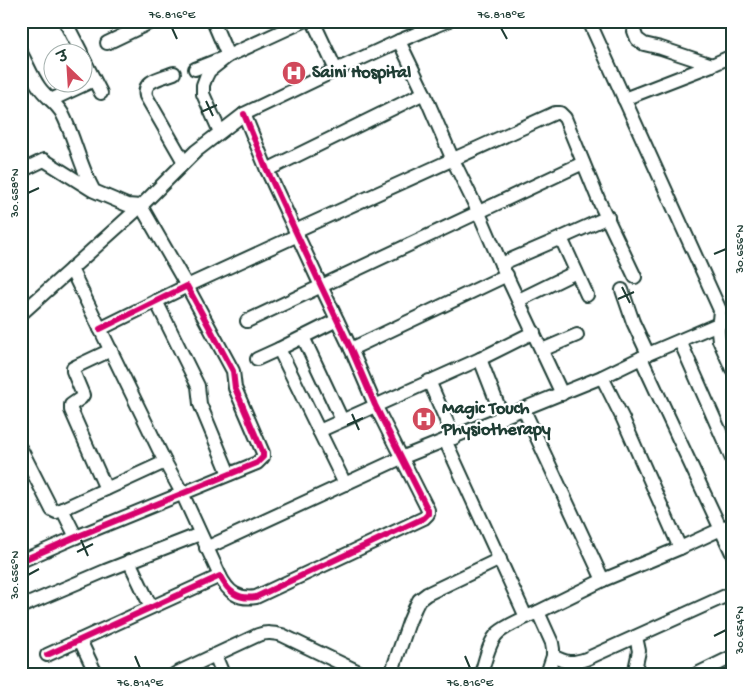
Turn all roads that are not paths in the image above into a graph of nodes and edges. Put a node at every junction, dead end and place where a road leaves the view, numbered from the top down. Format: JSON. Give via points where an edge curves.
{"nodes":[{"id":1,"x":65,"y":21,"type":"edge"},
{"id":2,"x":154,"y":21,"type":"edge"},
{"id":3,"x":213,"y":21,"type":"edge"},
{"id":4,"x":304,"y":21,"type":"edge"},
{"id":5,"x":313,"y":21,"type":"edge"},
{"id":6,"x":589,"y":21,"type":"edge"},
{"id":7,"x":636,"y":21,"type":"edge"},
{"id":8,"x":445,"y":22,"type":"edge"},
{"id":9,"x":399,"y":41,"type":"junction"},
{"id":10,"x":76,"y":42,"type":"edge"},
{"id":11,"x":107,"y":43,"type":"dead end"},
{"id":12,"x":21,"y":53,"type":"edge"},
{"id":13,"x":228,"y":56,"type":"junction"},
{"id":14,"x":732,"y":56,"type":"edge"},
{"id":15,"x":712,"y":65,"type":"junction"},
{"id":16,"x":195,"y":69,"type":"dead end"},
{"id":17,"x":336,"y":70,"type":"junction"},
{"id":18,"x":174,"y":73,"type":"dead end"},
{"id":19,"x":92,"y":76,"type":"edge"},
{"id":20,"x":94,"y":80,"type":"junction"},
{"id":21,"x":101,"y":93,"type":"dead end"},
{"id":22,"x":424,"y":93,"type":"junction"},
{"id":23,"x":624,"y":99,"type":"junction"},
{"id":24,"x":51,"y":100,"type":"junction"},
{"id":25,"x":244,"y":114,"type":"junction"},
{"id":26,"x":220,"y":132,"type":"junction"},
{"id":27,"x":453,"y":160,"type":"junction"},
{"id":28,"x":184,"y":162,"type":"junction"},
{"id":29,"x":583,"y":163,"type":"junction"},
{"id":30,"x":267,"y":170,"type":"junction"},
{"id":31,"x":21,"y":171,"type":"edge"},
{"id":32,"x":94,"y":191,"type":"junction"},
{"id":33,"x":141,"y":206,"type":"junction"},
{"id":34,"x":479,"y":213,"type":"junction"},
{"id":35,"x":608,"y":216,"type":"junction"},
{"id":36,"x":296,"y":233,"type":"junction"},
{"id":37,"x":561,"y":238,"type":"junction"},
{"id":38,"x":70,"y":269,"type":"junction"},
{"id":39,"x":504,"y":270,"type":"junction"},
{"id":40,"x":576,"y":272,"type":"junction"},
{"id":41,"x":635,"y":277,"type":"dead end"},
{"id":42,"x":187,"y":286,"type":"junction"},
{"id":43,"x":321,"y":286,"type":"junction"},
{"id":44,"x":622,"y":290,"type":"dead end"},
{"id":45,"x":587,"y":295,"type":"dead end"},
{"id":46,"x":519,"y":300,"type":"junction"},
{"id":47,"x":156,"y":301,"type":"junction"},
{"id":48,"x":21,"y":314,"type":"edge"},
{"id":49,"x":732,"y":318,"type":"edge"},
{"id":50,"x":337,"y":320,"type":"junction"},
{"id":51,"x":247,"y":322,"type":"dead end"},
{"id":52,"x":719,"y":324,"type":"junction"},
{"id":53,"x":100,"y":329,"type":"junction"},
{"id":54,"x":534,"y":332,"type":"junction"},
{"id":55,"x":577,"y":335,"type":"dead end"},
{"id":56,"x":303,"y":337,"type":"junction"},
{"id":57,"x":680,"y":341,"type":"junction"},
{"id":58,"x":351,"y":349,"type":"junction"},
{"id":59,"x":111,"y":350,"type":"junction"},
{"id":60,"x":279,"y":350,"type":"junction"},
{"id":61,"x":542,"y":350,"type":"junction"},
{"id":62,"x":645,"y":356,"type":"junction"},
{"id":63,"x":257,"y":359,"type":"dead end"},
{"id":64,"x":480,"y":359,"type":"junction"},
{"id":65,"x":732,"y":369,"type":"edge"},
{"id":66,"x":602,"y":377,"type":"junction"},
{"id":67,"x":429,"y":381,"type":"junction"},
{"id":68,"x":562,"y":394,"type":"junction"},
{"id":69,"x":375,"y":405,"type":"junction"},
{"id":70,"x":524,"y":410,"type":"junction"},
{"id":71,"x":503,"y":418,"type":"junction"},
{"id":72,"x":342,"y":420,"type":"junction"},
{"id":73,"x":319,"y":431,"type":"junction"},
{"id":74,"x":450,"y":439,"type":"junction"},
{"id":75,"x":21,"y":449,"type":"edge"},
{"id":76,"x":401,"y":458,"type":"junction"},
{"id":77,"x":732,"y":459,"type":"edge"},
{"id":78,"x":165,"y":462,"type":"junction"},
{"id":79,"x":229,"y":474,"type":"junction"},
{"id":80,"x":345,"y":484,"type":"junction"},
{"id":81,"x":106,"y":489,"type":"junction"},
{"id":82,"x":182,"y":493,"type":"junction"},
{"id":83,"x":62,"y":509,"type":"junction"},
{"id":84,"x":726,"y":527,"type":"edge"},
{"id":85,"x":200,"y":534,"type":"junction"},
{"id":86,"x":76,"y":537,"type":"junction"},
{"id":87,"x":206,"y":548,"type":"junction"},
{"id":88,"x":680,"y":548,"type":"junction"},
{"id":89,"x":732,"y":553,"type":"edge"},
{"id":90,"x":500,"y":559,"type":"junction"},
{"id":91,"x":21,"y":561,"type":"edge"},
{"id":92,"x":129,"y":561,"type":"junction"},
{"id":93,"x":220,"y":576,"type":"junction"},
{"id":94,"x":603,"y":580,"type":"junction"},
{"id":95,"x":732,"y":593,"type":"edge"},
{"id":96,"x":23,"y":606,"type":"dead end"},
{"id":97,"x":151,"y":608,"type":"junction"},
{"id":98,"x":532,"y":614,"type":"junction"},
{"id":99,"x":636,"y":636,"type":"junction"},
{"id":100,"x":80,"y":640,"type":"junction"},
{"id":101,"x":47,"y":655,"type":"dead end"},
{"id":102,"x":214,"y":655,"type":"junction"},
{"id":103,"x":553,"y":656,"type":"junction"},
{"id":104,"x":732,"y":657,"type":"edge"},
{"id":105,"x":96,"y":674,"type":"edge"},
{"id":106,"x":175,"y":674,"type":"edge"},
{"id":107,"x":223,"y":674,"type":"edge"},
{"id":108,"x":363,"y":674,"type":"edge"},
{"id":109,"x":391,"y":674,"type":"edge"},
{"id":110,"x":481,"y":674,"type":"edge"},
{"id":111,"x":547,"y":674,"type":"edge"},
{"id":112,"x":634,"y":674,"type":"edge"},
{"id":113,"x":697,"y":674,"type":"edge"}],
"edges":[{"from":1,"to":10,"type":"street"},
{"from":2,"to":11,"type":"street"},
{"from":3,"to":13,"type":"street"},
{"from":4,"to":13,"type":"street"},
{"from":5,"to":17,"type":"street"},
{"from":6,"to":23,"type":"street"},
{"from":7,"to":15,"type":"street","via":[[636,39],[644,44]]},
{"from":8,"to":9,"type":"street"},
{"from":9,"to":17,"type":"street"},
{"from":9,"to":22,"type":"street"},
{"from":12,"to":24,"type":"street","via":[[39,88]]},
{"from":13,"to":16,"type":"street"},
{"from":13,"to":26,"type":"street","via":[[210,71],[203,85],[205,100]]},
{"from":14,"to":15,"type":"street"},
{"from":15,"to":23,"type":"street"},
{"from":17,"to":25,"type":"street"},
{"from":18,"to":28,"type":"street","via":[[150,82],[145,91]]},
{"from":19,"to":20,"type":"street"},
{"from":20,"to":21,"type":"street"},
{"from":20,"to":24,"type":"street"},
{"from":22,"to":27,"type":"street"},
{"from":22,"to":30,"type":"street"},
{"from":23,"to":52,"type":"street","via":[[720,310]]},
{"from":24,"to":32,"type":"street","via":[[65,120]]},
{"from":25,"to":26,"type":"street"},
{"from":25,"to":30,"type":"street"},
{"from":26,"to":28,"type":"street"},
{"from":27,"to":29,"type":"street","via":[[560,113]]},
{"from":27,"to":34,"type":"street"},
{"from":27,"to":36,"type":"street"},
{"from":28,"to":33,"type":"street"},
{"from":29,"to":34,"type":"street"},
{"from":29,"to":35,"type":"street"},
{"from":30,"to":36,"type":"street"},
{"from":31,"to":32,"type":"street","via":[[44,160]]},
{"from":32,"to":33,"type":"street","via":[[127,205]]},
{"from":33,"to":38,"type":"street"},
{"from":33,"to":42,"type":"street"},
{"from":34,"to":39,"type":"street"},
{"from":34,"to":43,"type":"street"},
{"from":35,"to":37,"type":"street"},
{"from":35,"to":41,"type":"street"},
{"from":36,"to":42,"type":"street"},
{"from":36,"to":43,"type":"street"},
{"from":37,"to":39,"type":"street"},
{"from":37,"to":40,"type":"street"},
{"from":38,"to":48,"type":"street"},
{"from":38,"to":53,"type":"street"},
{"from":39,"to":46,"type":"street"},
{"from":39,"to":58,"type":"street"},
{"from":40,"to":45,"type":"street"},
{"from":40,"to":46,"type":"street"},
{"from":42,"to":47,"type":"street"},
{"from":42,"to":79,"type":"street","via":[[233,371],[235,388],[263,453],[257,463]]},
{"from":43,"to":50,"type":"street"},
{"from":43,"to":51,"type":"street"},
{"from":44,"to":62,"type":"street"},
{"from":46,"to":54,"type":"street"},
{"from":47,"to":53,"type":"street"},
{"from":47,"to":79,"type":"street","via":[[198,386],[200,404]]},
{"from":49,"to":52,"type":"street"},
{"from":50,"to":56,"type":"street"},
{"from":50,"to":58,"type":"street"},
{"from":52,"to":57,"type":"street"},
{"from":52,"to":65,"type":"street","via":[[719,340]]},
{"from":53,"to":59,"type":"street"},
{"from":54,"to":61,"type":"street"},
{"from":54,"to":64,"type":"street"},
{"from":55,"to":61,"type":"street"},
{"from":56,"to":60,"type":"street"},
{"from":56,"to":72,"type":"street"},
{"from":57,"to":62,"type":"street"},
{"from":57,"to":77,"type":"street"},
{"from":58,"to":69,"type":"street"},
{"from":59,"to":78,"type":"street"},
{"from":59,"to":81,"type":"street","via":[[73,368],[83,394],[72,405],[72,410]]},
{"from":60,"to":63,"type":"street"},
{"from":60,"to":73,"type":"street"},
{"from":61,"to":68,"type":"street"},
{"from":62,"to":66,"type":"street"},
{"from":62,"to":84,"type":"street"},
{"from":64,"to":67,"type":"street"},
{"from":64,"to":71,"type":"street"},
{"from":66,"to":68,"type":"street"},
{"from":66,"to":88,"type":"street"},
{"from":67,"to":69,"type":"street"},
{"from":67,"to":74,"type":"street"},
{"from":68,"to":70,"type":"street"},
{"from":69,"to":72,"type":"street"},
{"from":69,"to":76,"type":"street"},
{"from":70,"to":71,"type":"street"},
{"from":70,"to":94,"type":"street"},
{"from":71,"to":74,"type":"street"},
{"from":72,"to":73,"type":"street"},
{"from":73,"to":80,"type":"street"},
{"from":74,"to":76,"type":"street"},
{"from":74,"to":90,"type":"street"},
{"from":75,"to":83,"type":"street","via":[[52,510]]},
{"from":76,"to":80,"type":"street"},
{"from":76,"to":93,"type":"street","via":[[428,510],[424,518],[256,596],[246,598],[236,594],[229,590]]},
{"from":78,"to":81,"type":"street"},
{"from":78,"to":82,"type":"street"},
{"from":79,"to":82,"type":"street"},
{"from":80,"to":87,"type":"street"},
{"from":81,"to":83,"type":"street"},
{"from":82,"to":85,"type":"street"},
{"from":82,"to":86,"type":"street"},
{"from":83,"to":86,"type":"street"},
{"from":84,"to":88,"type":"street"},
{"from":84,"to":89,"type":"street"},
{"from":85,"to":87,"type":"street"},
{"from":85,"to":92,"type":"street"},
{"from":86,"to":91,"type":"street"},
{"from":87,"to":93,"type":"street"},
{"from":88,"to":94,"type":"street"},
{"from":90,"to":98,"type":"street"},
{"from":90,"to":109,"type":"street","via":[[420,600]]},
{"from":92,"to":96,"type":"street"},
{"from":92,"to":97,"type":"street"},
{"from":93,"to":97,"type":"street"},
{"from":94,"to":98,"type":"street"},
{"from":95,"to":99,"type":"street"},
{"from":97,"to":100,"type":"street"},
{"from":98,"to":103,"type":"street","via":[[552,644]]},
{"from":98,"to":110,"type":"street","via":[[497,634]]},
{"from":99,"to":103,"type":"street","via":[[578,662],[564,662]]},
{"from":99,"to":112,"type":"street","via":[[639,651]]},
{"from":100,"to":101,"type":"street"},
{"from":100,"to":105,"type":"street"},
{"from":102,"to":106,"type":"street"},
{"from":102,"to":107,"type":"street"},
{"from":102,"to":108,"type":"street","via":[[258,635],[274,633]]},
{"from":103,"to":111,"type":"street"},
{"from":104,"to":113,"type":"street"}]}
